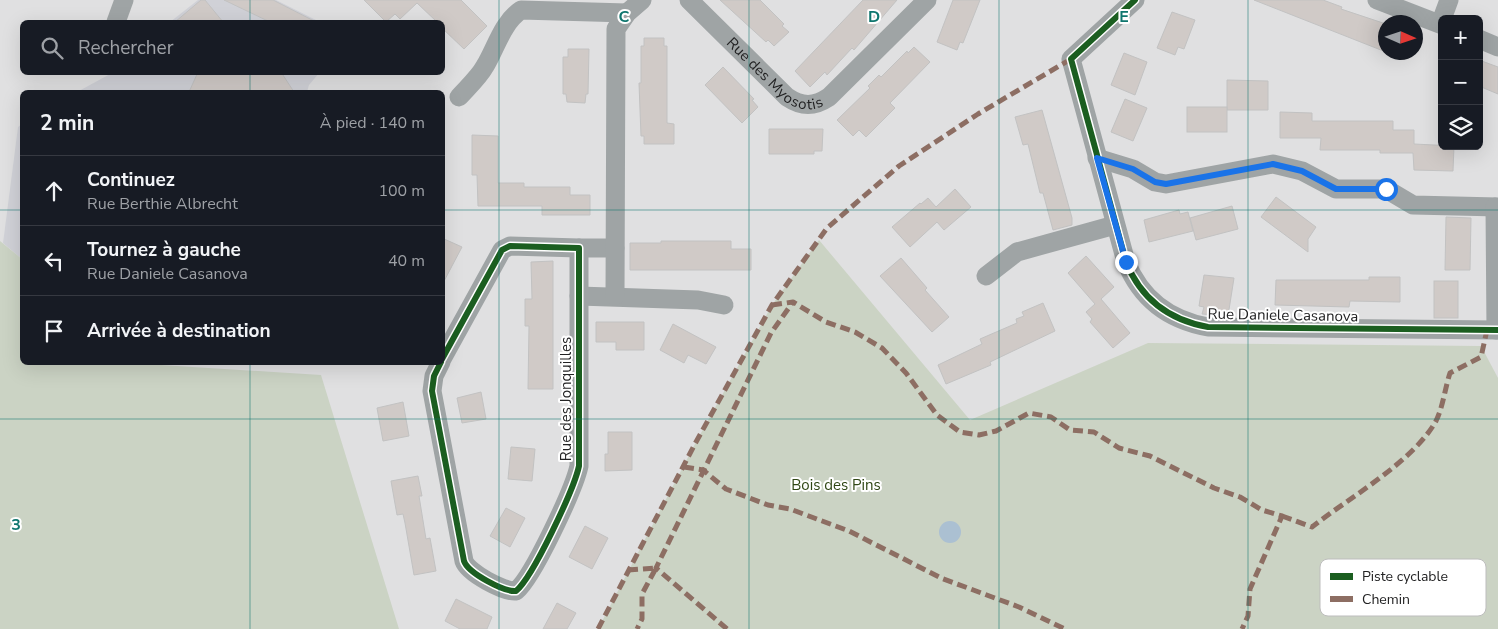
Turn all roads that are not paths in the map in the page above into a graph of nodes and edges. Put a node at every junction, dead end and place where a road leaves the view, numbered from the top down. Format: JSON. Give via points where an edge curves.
{"nodes":[{"id":1,"x":124,"y":0,"type":"edge"},
{"id":2,"x":642,"y":0,"type":"edge"},
{"id":3,"x":689,"y":0,"type":"edge"},
{"id":4,"x":927,"y":0,"type":"edge"},
{"id":5,"x":1135,"y":0,"type":"edge"},
{"id":6,"x":1377,"y":0,"type":"edge"},
{"id":7,"x":1449,"y":0,"type":"edge"},
{"id":8,"x":627,"y":12,"type":"junction"},
{"id":9,"x":1444,"y":15,"type":"edge"},
{"id":10,"x":117,"y":20,"type":"edge"},
{"id":11,"x":1438,"y":21,"type":"edge"},
{"id":12,"x":1483,"y":40,"type":"edge"},
{"id":13,"x":1498,"y":46,"type":"edge"},
{"id":14,"x":459,"y":97,"type":"dead end"},
{"id":15,"x":1097,"y":158,"type":"junction"},
{"id":16,"x":1496,"y":207,"type":"edge"},
{"id":17,"x":1115,"y":225,"type":"junction"},
{"id":18,"x":579,"y":248,"type":"junction"},
{"id":19,"x":615,"y":248,"type":"junction"},
{"id":20,"x":986,"y":276,"type":"dead end"},
{"id":21,"x":579,"y":296,"type":"junction"},
{"id":22,"x":615,"y":296,"type":"junction"},
{"id":23,"x":724,"y":305,"type":"dead end"},
{"id":24,"x":1497,"y":330,"type":"edge"},
{"id":25,"x":445,"y":354,"type":"edge"},
{"id":26,"x":439,"y":365,"type":"edge"}],
"edges":[{"from":1,"to":10,"type":"street"},
{"from":2,"to":8,"type":"street"},
{"from":3,"to":4,"type":"street","name":"Rue des Myosotis","via":[[787,97],[806,106],[829,97]]},
{"from":5,"to":15,"type":"street","name":"Rue Daniele Casanova","via":[[1071,59]]},
{"from":6,"to":11,"type":"street"},
{"from":7,"to":9,"type":"street"},
{"from":8,"to":14,"type":"street","via":[[521,10],[507,24],[484,68]]},
{"from":8,"to":19,"type":"street","via":[[616,29]]},
{"from":12,"to":13,"type":"street"},
{"from":15,"to":16,"type":"street","via":[[1166,184],[1273,164],[1302,171],[1336,189],[1386,189],[1413,205]]},
{"from":15,"to":17,"type":"street","name":"Rue Daniele Casanova"},
{"from":16,"to":24,"type":"street"},
{"from":17,"to":20,"type":"street","via":[[1017,252]]},
{"from":17,"to":24,"type":"street","name":"Rue Daniele Casanova","via":[[1130,272],[1146,295],[1164,312],[1189,323],[1263,329]]},
{"from":18,"to":19,"type":"street"},
{"from":18,"to":21,"type":"street","name":"Rue des Jonquilles"},
{"from":18,"to":25,"type":"street","via":[[510,246],[502,250]]},
{"from":19,"to":22,"type":"street"},
{"from":21,"to":22,"type":"street"},
{"from":21,"to":26,"type":"street","name":"Rue des Jonquilles","via":[[577,473],[573,488],[527,578],[516,590],[505,590],[472,571],[464,562],[432,391]]},
{"from":22,"to":23,"type":"street","via":[[698,300]]}]}
